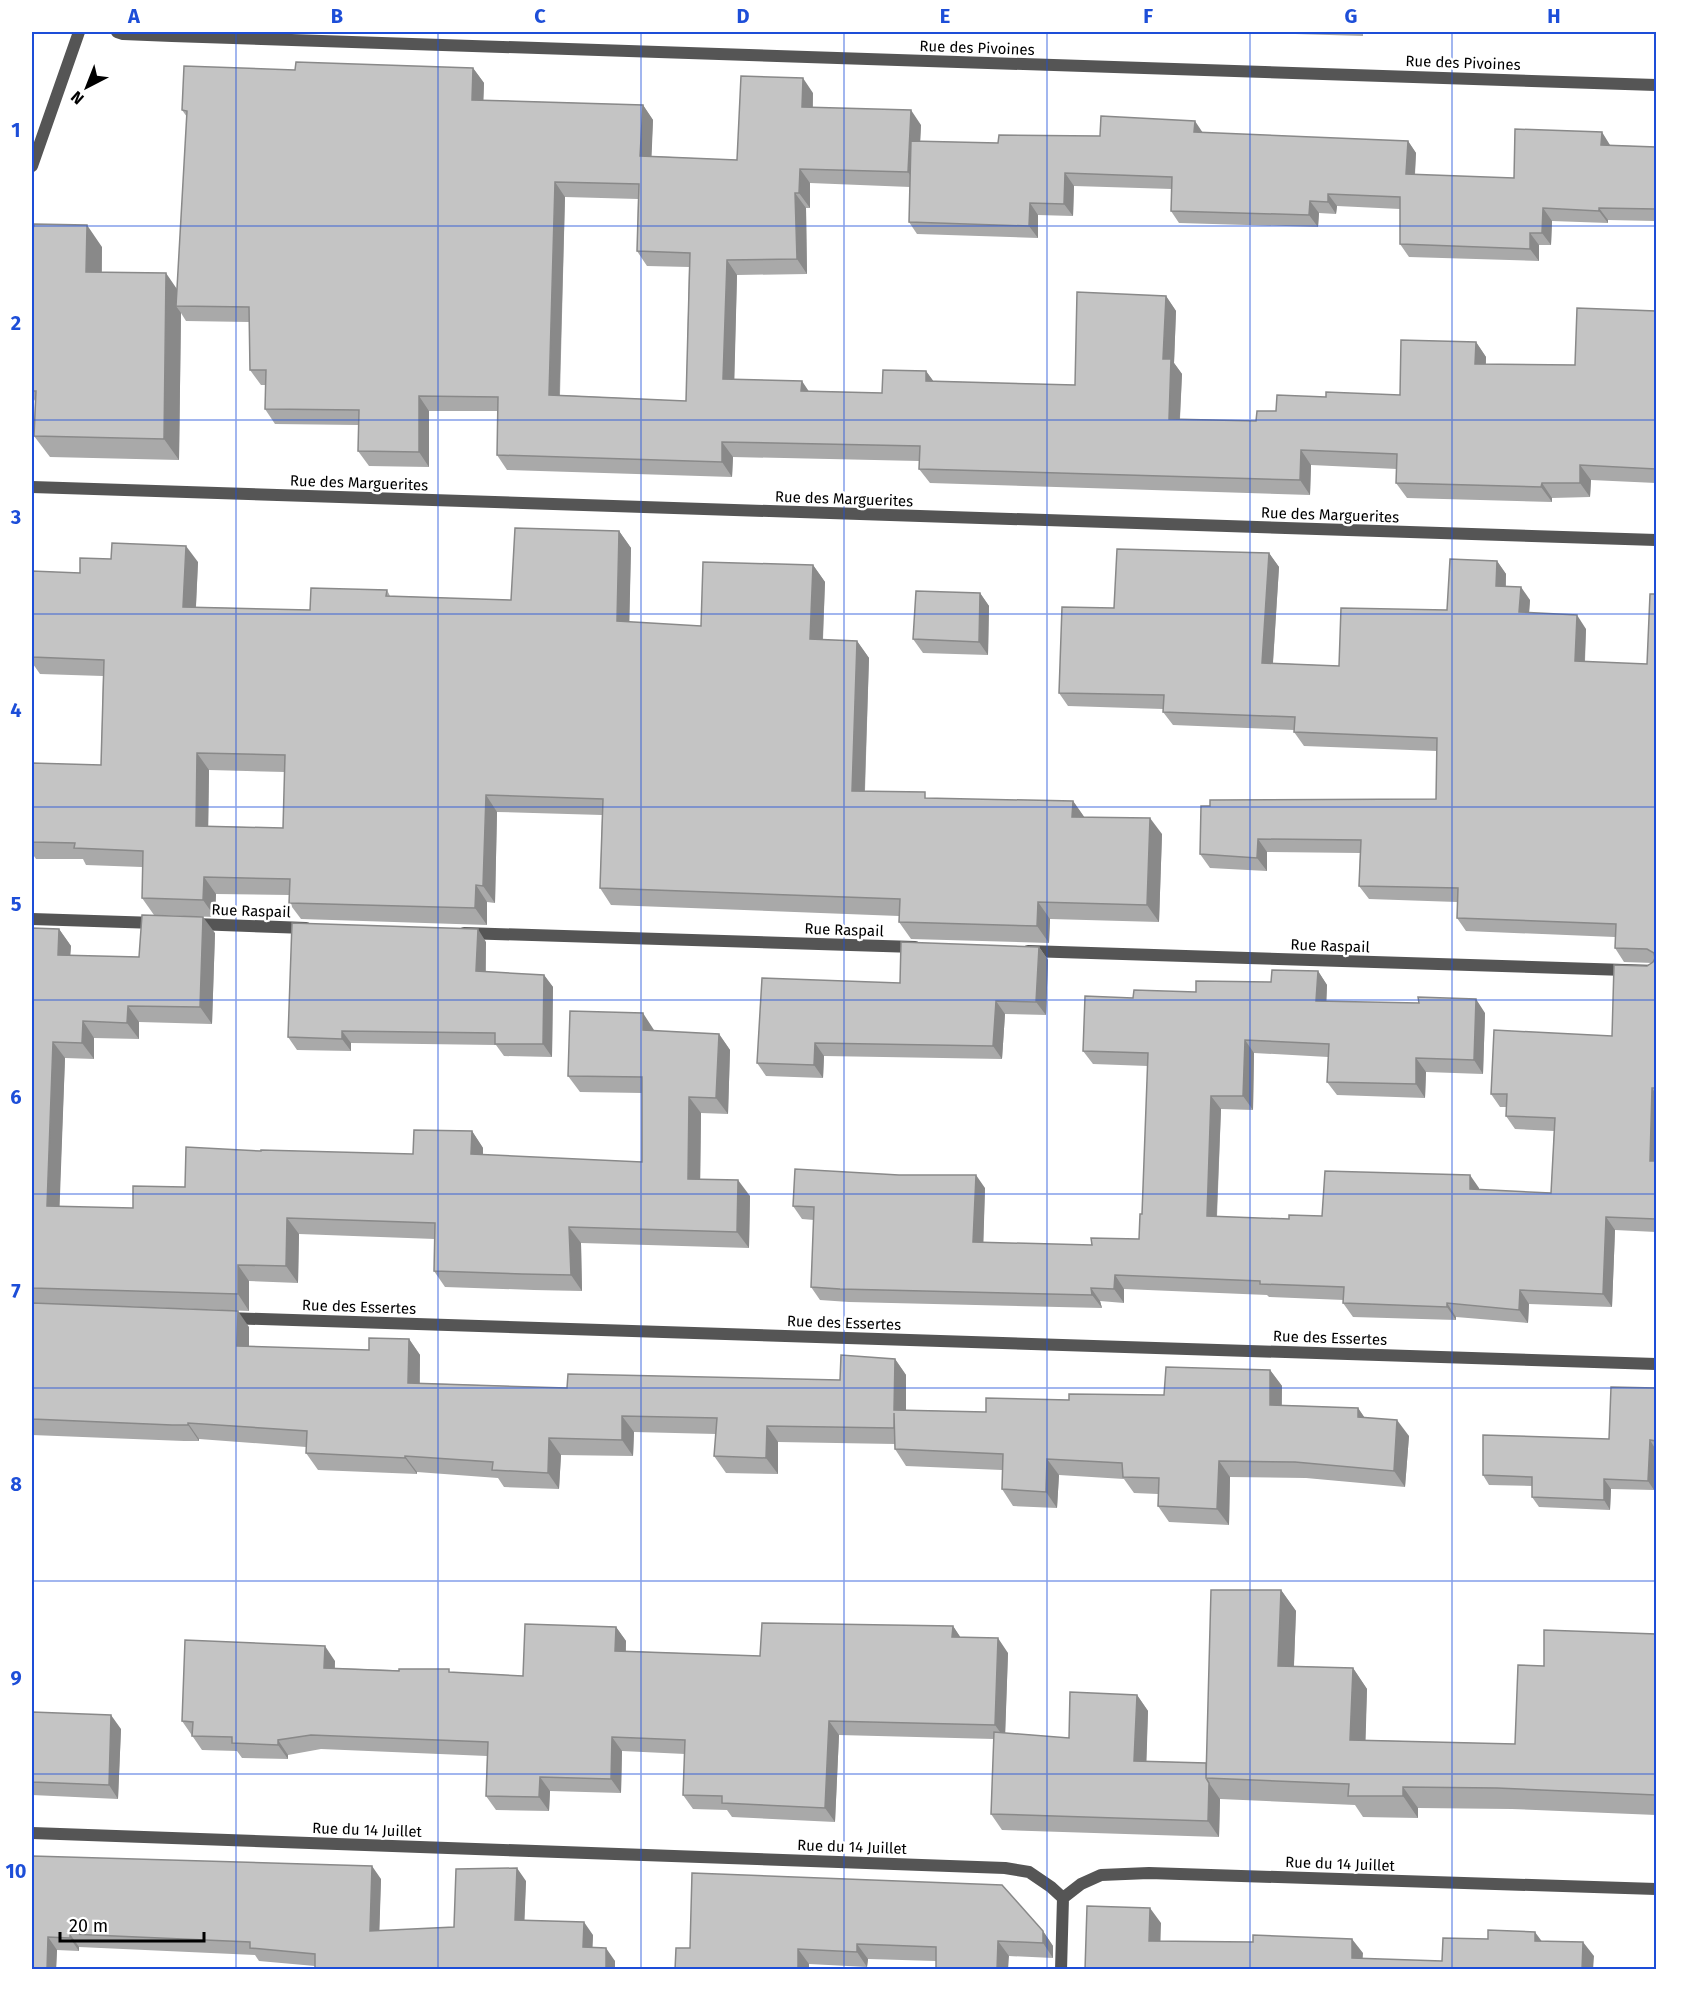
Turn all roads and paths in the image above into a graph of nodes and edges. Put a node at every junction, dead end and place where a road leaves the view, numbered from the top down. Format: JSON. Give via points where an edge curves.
{"nodes":[{"id":1,"x":79,"y":32,"type":"edge"},
{"id":2,"x":117,"y":32,"type":"edge"},
{"id":3,"x":1656,"y":85,"type":"edge"},
{"id":4,"x":32,"y":164,"type":"edge"},
{"id":5,"x":32,"y":487,"type":"edge"},
{"id":6,"x":1656,"y":540,"type":"edge"},
{"id":7,"x":32,"y":919,"type":"edge"},
{"id":8,"x":163,"y":923,"type":"edge"},
{"id":9,"x":187,"y":924,"type":"edge"},
{"id":10,"x":318,"y":928,"type":"edge"},
{"id":11,"x":450,"y":932,"type":"edge"},
{"id":12,"x":928,"y":948,"type":"edge"},
{"id":13,"x":1011,"y":951,"type":"edge"},
{"id":14,"x":1656,"y":971,"type":"edge"},
{"id":15,"x":211,"y":1317,"type":"edge"},
{"id":16,"x":1656,"y":1364,"type":"edge"},
{"id":17,"x":32,"y":1833,"type":"edge"},
{"id":18,"x":1656,"y":1889,"type":"edge"},
{"id":19,"x":1064,"y":1898,"type":"junction"},
{"id":20,"x":1061,"y":1970,"type":"edge"}],
"edges":[{"from":1,"to":4,"type":"street"},
{"from":2,"to":3,"type":"street","name":"Rue des Pivoines"},
{"from":5,"to":6,"type":"street","name":"Rue des Marguerites"},
{"from":7,"to":8,"type":"street"},
{"from":9,"to":10,"type":"street","name":"Rue Raspail"},
{"from":11,"to":12,"type":"street","name":"Rue Raspail"},
{"from":13,"to":14,"type":"street","name":"Rue Raspail"},
{"from":15,"to":16,"type":"street","name":"Rue des Essertes"},
{"from":17,"to":19,"type":"street","name":"Rue du 14 Juillet","via":[[1005,1868],[1029,1872]]},
{"from":18,"to":19,"type":"street","name":"Rue du 14 Juillet","via":[[1149,1873],[1101,1875]]},
{"from":19,"to":20,"type":"street"}]}
